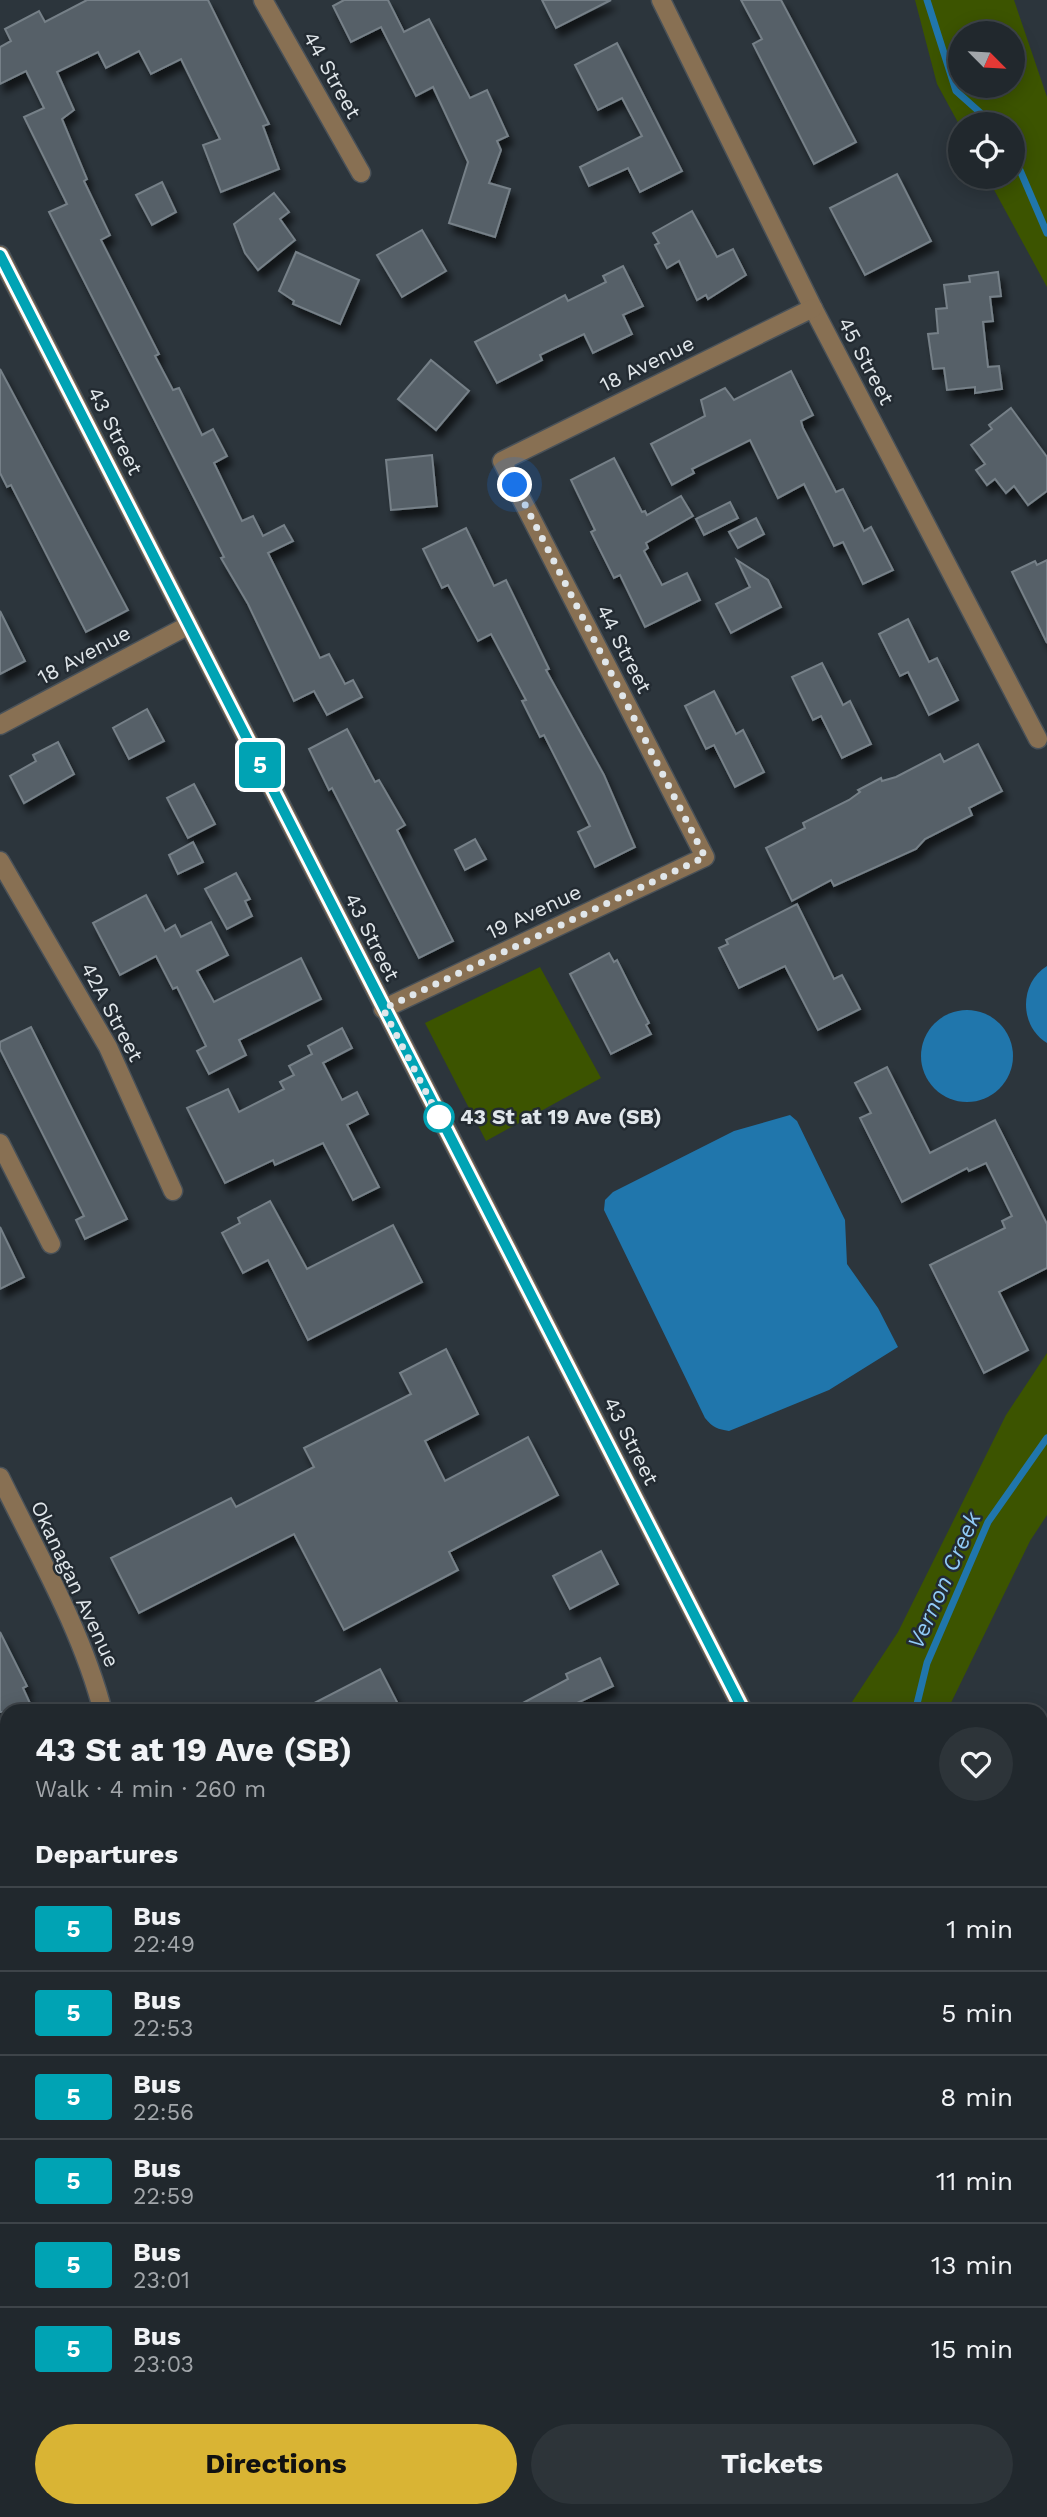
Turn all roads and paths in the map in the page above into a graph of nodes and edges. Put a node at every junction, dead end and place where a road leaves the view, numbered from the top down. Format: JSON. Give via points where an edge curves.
{"nodes":[{"id":1,"x":264,"y":0,"type":"edge"},
{"id":2,"x":661,"y":0,"type":"edge"},
{"id":3,"x":360,"y":173,"type":"dead end"},
{"id":4,"x":0,"y":255,"type":"edge"},
{"id":5,"x":813,"y":308,"type":"junction"},
{"id":6,"x":502,"y":461,"type":"joint"},
{"id":7,"x":189,"y":625,"type":"junction"},
{"id":8,"x":0,"y":725,"type":"edge"},
{"id":9,"x":1038,"y":739,"type":"dead end"},
{"id":10,"x":705,"y":857,"type":"joint"},
{"id":11,"x":0,"y":861,"type":"edge"},
{"id":12,"x":383,"y":1009,"type":"junction"},
{"id":13,"x":0,"y":1143,"type":"edge"},
{"id":14,"x":173,"y":1191,"type":"dead end"},
{"id":15,"x":51,"y":1244,"type":"dead end"},
{"id":16,"x":0,"y":1477,"type":"edge"},
{"id":17,"x":101,"y":1704,"type":"edge"},
{"id":18,"x":740,"y":1704,"type":"edge"}],
"edges":[{"from":1,"to":3,"type":"street","name":"44 Street"},
{"from":2,"to":5,"type":"street","name":"45 Street"},
{"from":4,"to":7,"type":"street","name":"43 Street"},
{"from":5,"to":6,"type":"street","name":"18 Avenue"},
{"from":5,"to":9,"type":"street","name":"45 Street"},
{"from":6,"to":10,"type":"street","name":"44 Street"},
{"from":7,"to":8,"type":"street","name":"18 Avenue"},
{"from":7,"to":12,"type":"street","name":"43 Street"},
{"from":10,"to":12,"type":"street","name":"19 Avenue"},
{"from":11,"to":14,"type":"street","name":"42A Street","via":[[108,1047]]},
{"from":12,"to":18,"type":"street","name":"43 Street"},
{"from":13,"to":15,"type":"street"},
{"from":16,"to":17,"type":"street","name":"Okanagan Avenue","via":[[61,1604]]}]}
